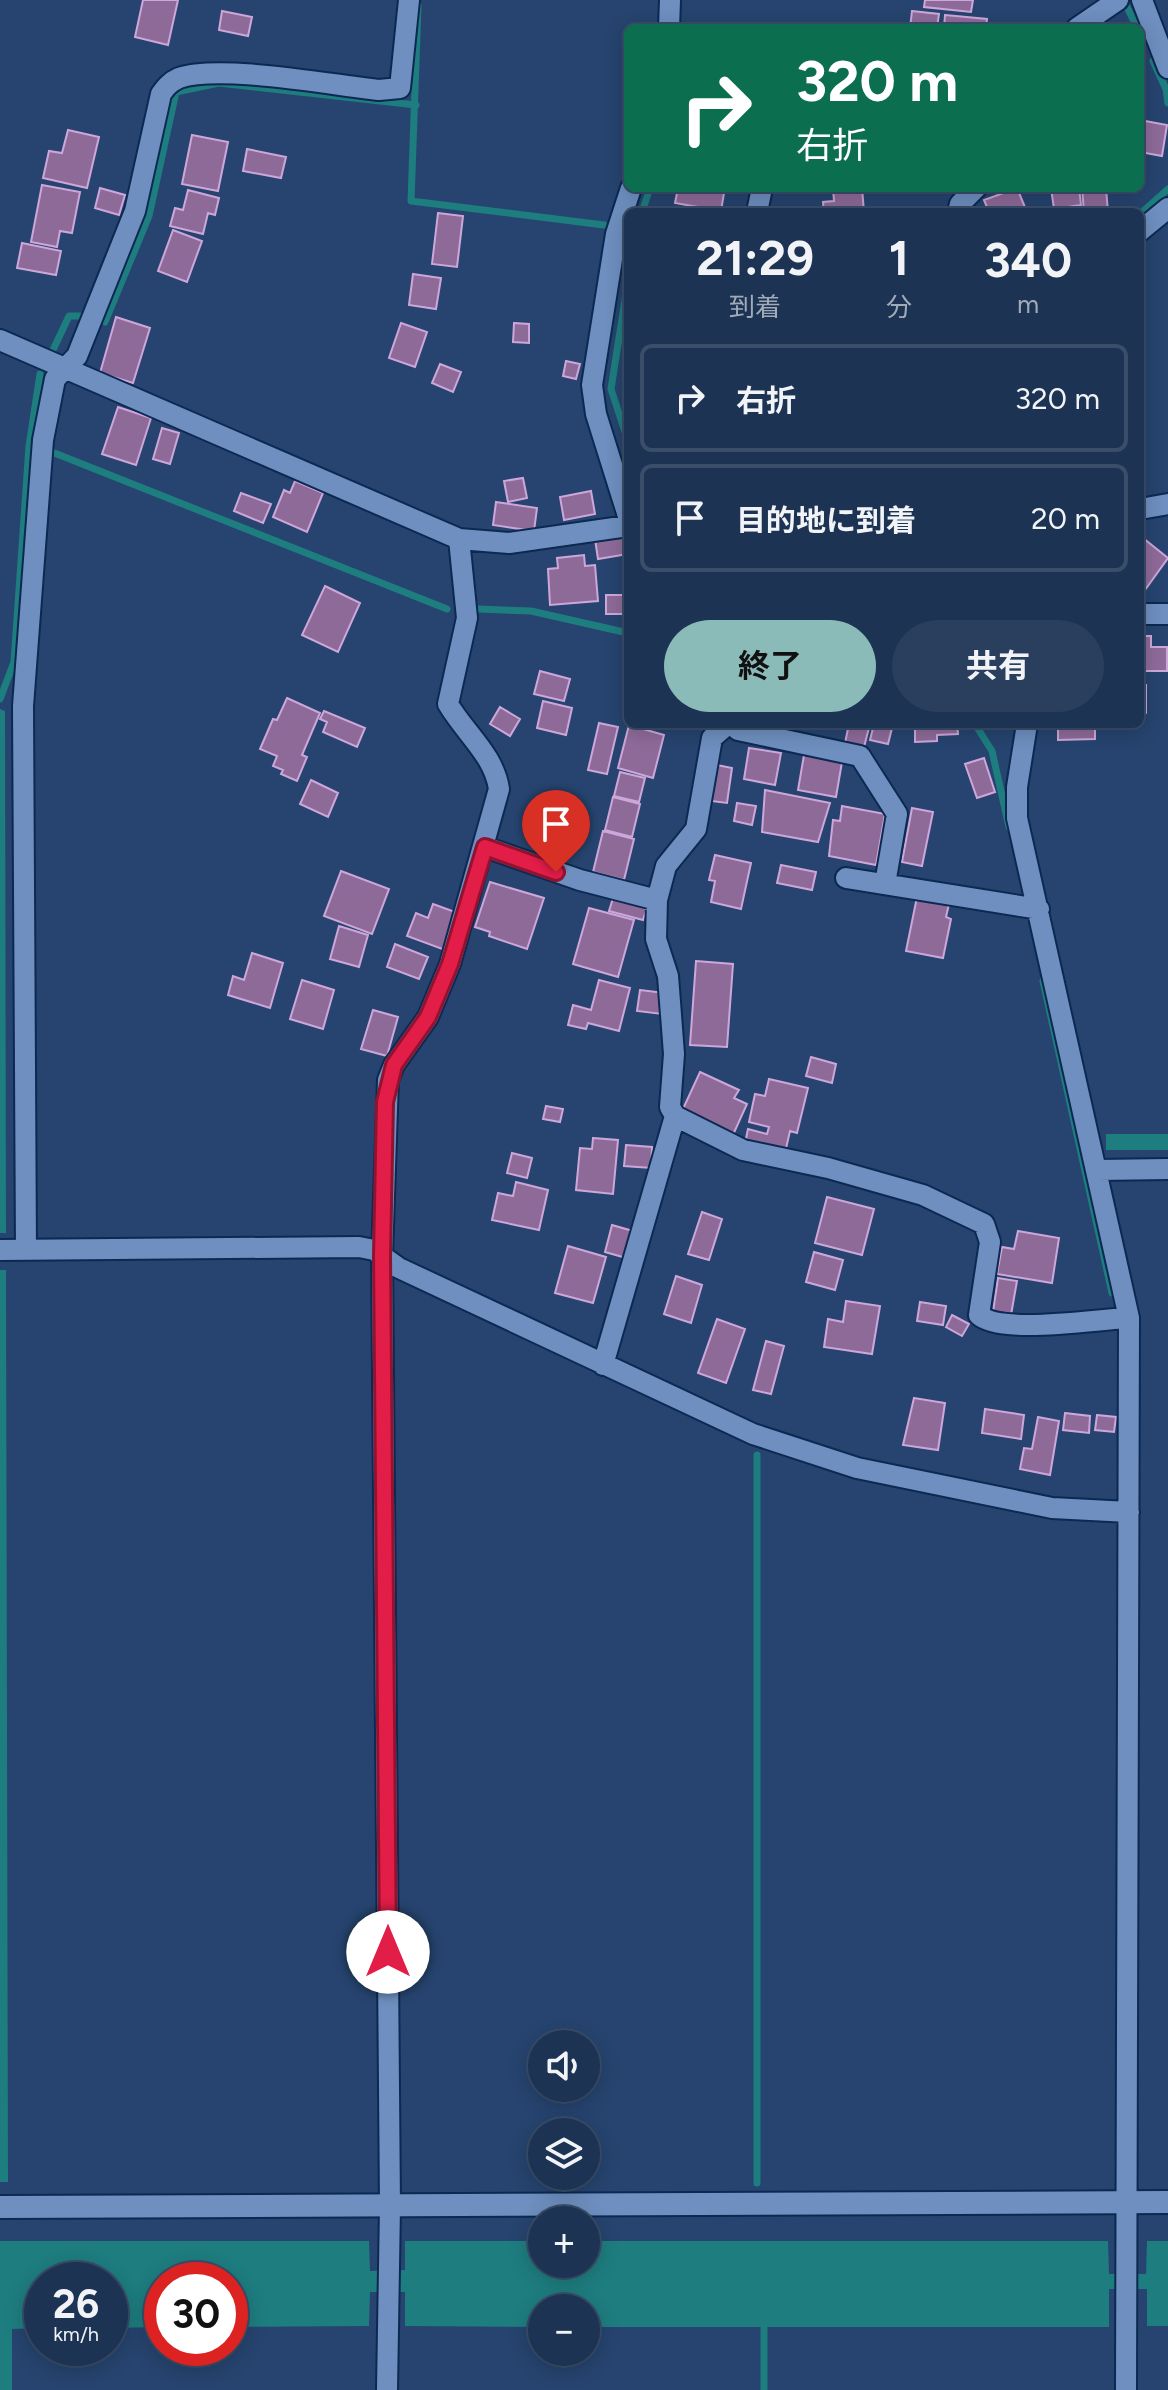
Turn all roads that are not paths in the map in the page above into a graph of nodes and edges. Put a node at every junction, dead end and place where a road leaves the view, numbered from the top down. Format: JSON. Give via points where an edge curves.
{"nodes":[{"id":1,"x":409,"y":0,"type":"edge"},
{"id":2,"x":670,"y":0,"type":"edge"},
{"id":3,"x":1118,"y":0,"type":"edge"},
{"id":4,"x":1142,"y":0,"type":"edge"},
{"id":5,"x":669,"y":24,"type":"edge"},
{"id":6,"x":1083,"y":24,"type":"edge"},
{"id":7,"x":1168,"y":68,"type":"edge"},
{"id":8,"x":1168,"y":208,"type":"edge"},
{"id":9,"x":624,"y":209,"type":"edge"},
{"id":10,"x":1144,"y":228,"type":"edge"},
{"id":11,"x":0,"y":340,"type":"edge"},
{"id":12,"x":65,"y":368,"type":"junction"},
{"id":13,"x":624,"y":503,"type":"edge"},
{"id":14,"x":1168,"y":504,"type":"edge"},
{"id":15,"x":1144,"y":509,"type":"edge"},
{"id":16,"x":624,"y":527,"type":"edge"},
{"id":17,"x":459,"y":539,"type":"junction"},
{"id":18,"x":1144,"y":614,"type":"edge"},
{"id":19,"x":1168,"y":614,"type":"edge"},
{"id":20,"x":725,"y":728,"type":"edge"},
{"id":21,"x":735,"y":728,"type":"edge"},
{"id":22,"x":1026,"y":728,"type":"edge"},
{"id":23,"x":485,"y":847,"type":"junction"},
{"id":24,"x":846,"y":878,"type":"dead end"},
{"id":25,"x":885,"y":884,"type":"junction"},
{"id":26,"x":657,"y":900,"type":"junction"},
{"id":27,"x":1039,"y":909,"type":"junction"},
{"id":28,"x":675,"y":1116,"type":"junction"},
{"id":29,"x":1168,"y":1169,"type":"edge"},
{"id":30,"x":1098,"y":1170,"type":"junction"},
{"id":31,"x":0,"y":1250,"type":"edge"},
{"id":32,"x":26,"y":1250,"type":"junction"},
{"id":33,"x":382,"y":1256,"type":"junction"},
{"id":34,"x":1129,"y":1318,"type":"junction"},
{"id":35,"x":603,"y":1365,"type":"junction"},
{"id":36,"x":1129,"y":1512,"type":"junction"},
{"id":37,"x":1127,"y":2202,"type":"junction"},
{"id":38,"x":1168,"y":2202,"type":"edge"},
{"id":39,"x":390,"y":2206,"type":"junction"},
{"id":40,"x":0,"y":2207,"type":"edge"},
{"id":41,"x":387,"y":2390,"type":"edge"},
{"id":42,"x":1126,"y":2390,"type":"edge"}],
"edges":[{"from":1,"to":12,"type":"street","via":[[400,88],[223,73],[169,83],[161,94],[135,211],[77,356]]},
{"from":2,"to":5,"type":"street"},
{"from":3,"to":6,"type":"street"},
{"from":4,"to":7,"type":"street"},
{"from":8,"to":10,"type":"street"},
{"from":9,"to":13,"type":"street","via":[[592,385]]},
{"from":11,"to":12,"type":"street"},
{"from":12,"to":17,"type":"street"},
{"from":12,"to":32,"type":"street","via":[[55,379],[43,440],[23,706]]},
{"from":14,"to":15,"type":"street"},
{"from":16,"to":17,"type":"street","via":[[509,543]]},
{"from":17,"to":23,"type":"street","via":[[467,618],[448,704],[497,774],[499,789]]},
{"from":18,"to":19,"type":"street"},
{"from":20,"to":26,"type":"street","via":[[712,738],[698,821],[666,866]]},
{"from":21,"to":25,"type":"street","via":[[860,756],[897,814]]},
{"from":22,"to":27,"type":"street","via":[[1017,818]]},
{"from":23,"to":26,"type":"street"},
{"from":23,"to":33,"type":"street","via":[[450,964],[428,1017],[388,1080]]},
{"from":24,"to":25,"type":"street"},
{"from":25,"to":27,"type":"street"},
{"from":26,"to":28,"type":"street","via":[[656,939],[668,976],[674,1054],[670,1107]]},
{"from":27,"to":30,"type":"street"},
{"from":28,"to":34,"type":"street","via":[[743,1150],[923,1195],[984,1224],[990,1242],[979,1315],[986,1322]]},
{"from":28,"to":35,"type":"street"},
{"from":29,"to":30,"type":"street"},
{"from":30,"to":34,"type":"street"},
{"from":31,"to":32,"type":"street"},
{"from":32,"to":33,"type":"street","via":[[359,1247]]},
{"from":33,"to":35,"type":"street"},
{"from":33,"to":39,"type":"street"},
{"from":34,"to":36,"type":"street"},
{"from":35,"to":36,"type":"street","via":[[753,1434],[857,1468],[1052,1508]]},
{"from":36,"to":37,"type":"street"},
{"from":37,"to":38,"type":"street"},
{"from":37,"to":39,"type":"street"},
{"from":37,"to":42,"type":"street"},
{"from":39,"to":40,"type":"street"},
{"from":39,"to":41,"type":"street"}]}
